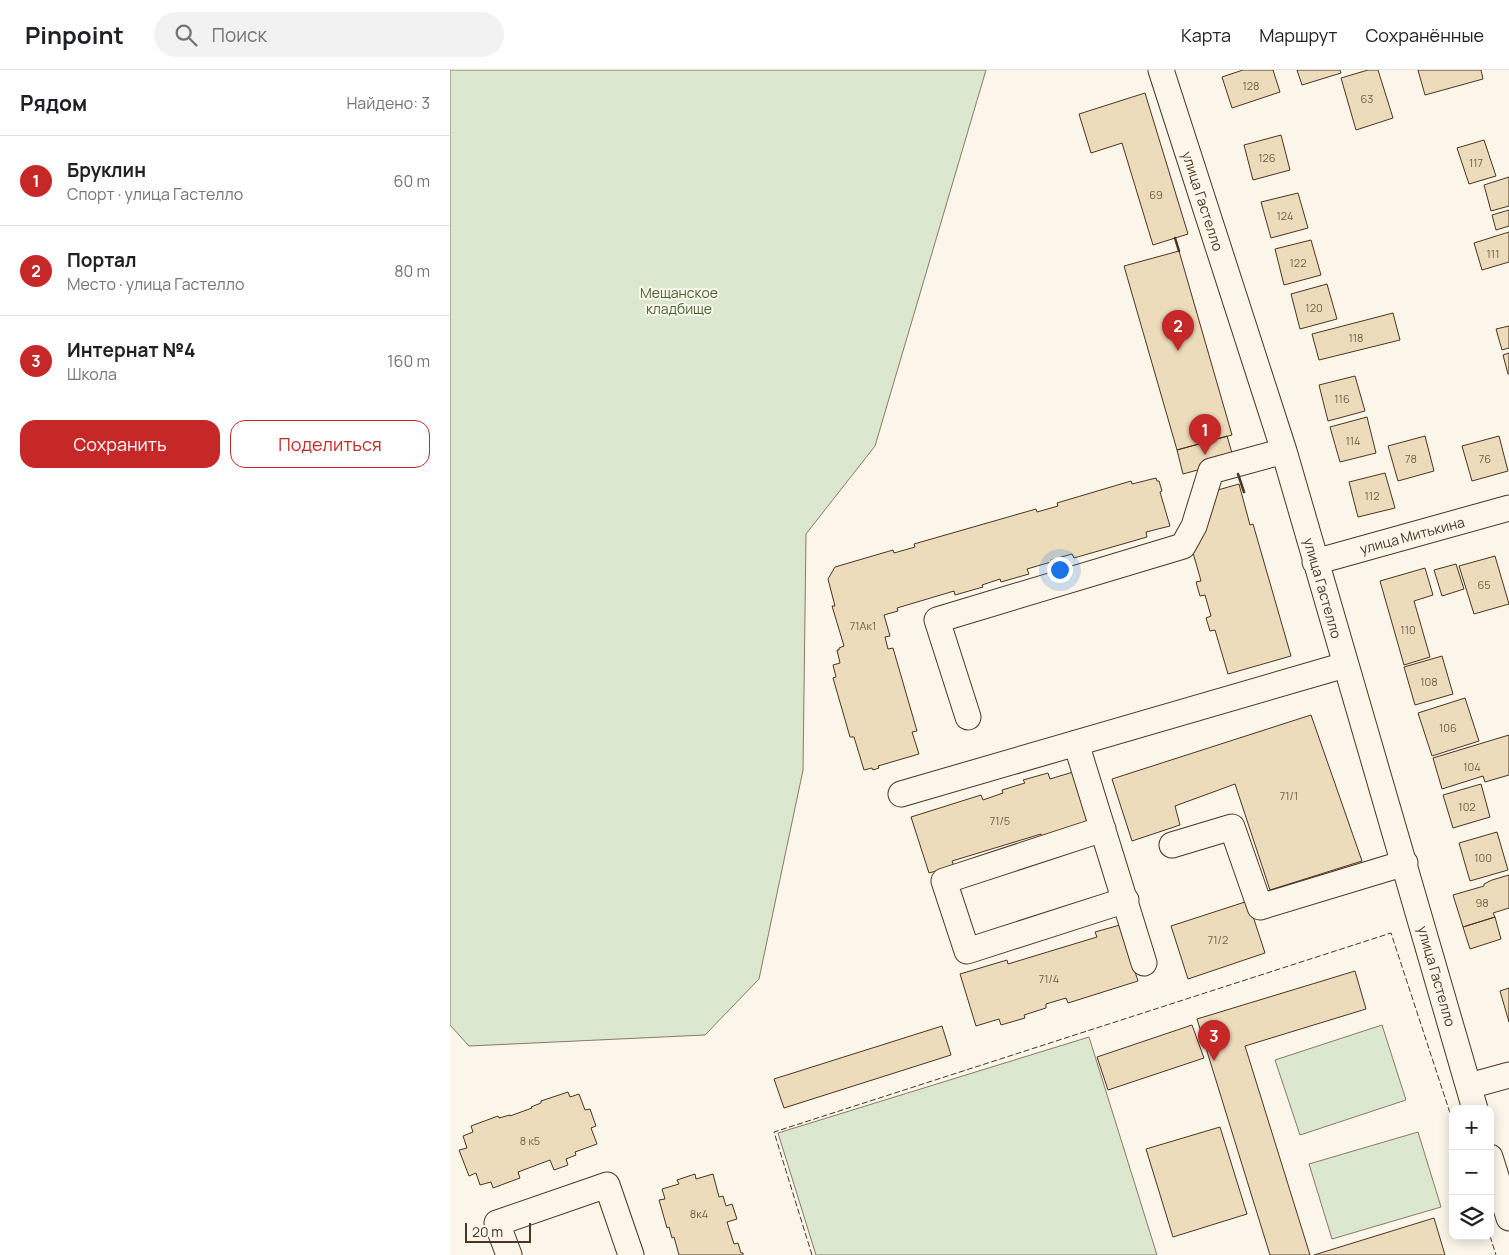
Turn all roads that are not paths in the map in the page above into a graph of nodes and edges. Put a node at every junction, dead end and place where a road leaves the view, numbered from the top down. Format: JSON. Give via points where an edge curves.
{"nodes":[{"id":1,"x":1161,"y":70,"type":"edge"},
{"id":2,"x":1284,"y":451,"type":"junction"},
{"id":3,"x":1509,"y":508,"type":"edge"},
{"id":4,"x":1316,"y":562,"type":"junction"},
{"id":5,"x":1345,"y":665,"type":"junction"},
{"id":6,"x":968,"y":717,"type":"dead end"},
{"id":7,"x":1076,"y":743,"type":"junction"},
{"id":8,"x":901,"y":794,"type":"dead end"},
{"id":9,"x":1103,"y":829,"type":"junction"},
{"id":10,"x":1172,"y":845,"type":"dead end"},
{"id":11,"x":1405,"y":863,"type":"junction"},
{"id":12,"x":1126,"y":900,"type":"junction"},
{"id":13,"x":1144,"y":963,"type":"dead end"},
{"id":14,"x":1509,"y":1076,"type":"edge"},
{"id":15,"x":1472,"y":1098,"type":"edge"},
{"id":16,"x":1494,"y":1170,"type":"edge"},
{"id":17,"x":1509,"y":1218,"type":"edge"},
{"id":18,"x":508,"y":1255,"type":"edge"},
{"id":19,"x":631,"y":1255,"type":"edge"}],
"edges":[{"from":1,"to":2,"type":"street","name":"улица Гастелло"},
{"from":2,"to":4,"type":"street","name":"улица Гастелло"},
{"from":2,"to":6,"type":"street","via":[[1211,471],[1194,526],[1183,546],[937,620]]},
{"from":3,"to":4,"type":"street","name":"улица Митькина"},
{"from":4,"to":5,"type":"street","name":"улица Гастелло"},
{"from":5,"to":7,"type":"street"},
{"from":5,"to":11,"type":"street","name":"улица Гастелло"},
{"from":7,"to":8,"type":"street"},
{"from":7,"to":9,"type":"street"},
{"from":9,"to":12,"type":"street"},
{"from":9,"to":12,"type":"street","via":[[944,881],[966,951]]},
{"from":10,"to":11,"type":"street","via":[[1232,827],[1260,907]]},
{"from":11,"to":15,"type":"street","name":"улица Гастелло"},
{"from":12,"to":13,"type":"street"},
{"from":14,"to":15,"type":"street"},
{"from":16,"to":17,"type":"street"},
{"from":18,"to":19,"type":"street","via":[[497,1223],[606,1185]]}]}
